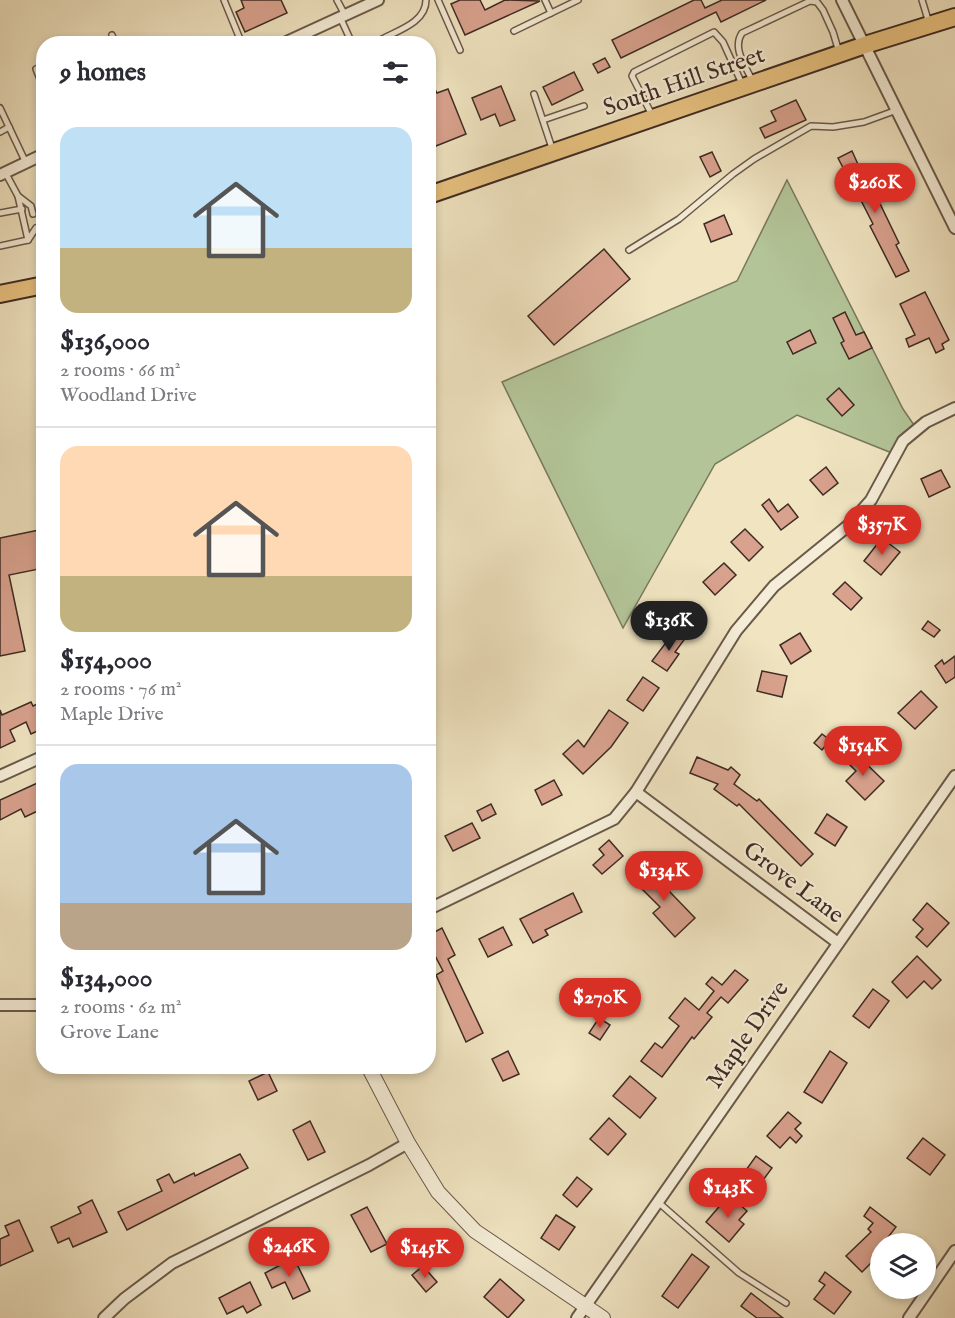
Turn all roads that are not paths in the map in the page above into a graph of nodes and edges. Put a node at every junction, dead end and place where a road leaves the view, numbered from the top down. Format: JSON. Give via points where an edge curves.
{"nodes":[{"id":1,"x":224,"y":0,"type":"edge"},
{"id":2,"x":337,"y":0,"type":"edge"},
{"id":3,"x":378,"y":0,"type":"edge"},
{"id":4,"x":426,"y":0,"type":"edge"},
{"id":5,"x":438,"y":0,"type":"edge"},
{"id":6,"x":545,"y":0,"type":"edge"},
{"id":7,"x":579,"y":0,"type":"edge"},
{"id":8,"x":842,"y":0,"type":"edge"},
{"id":9,"x":931,"y":0,"type":"edge"},
{"id":10,"x":923,"y":2,"type":"edge"},
{"id":11,"x":551,"y":13,"type":"junction"},
{"id":12,"x":342,"y":16,"type":"junction"},
{"id":13,"x":955,"y":17,"type":"edge"},
{"id":14,"x":930,"y":25,"type":"junction"},
{"id":15,"x":514,"y":31,"type":"dead end"},
{"id":16,"x":239,"y":36,"type":"edge"},
{"id":17,"x":299,"y":36,"type":"edge"},
{"id":18,"x":349,"y":36,"type":"edge"},
{"id":19,"x":388,"y":36,"type":"edge"},
{"id":20,"x":865,"y":45,"type":"junction"},
{"id":21,"x":460,"y":50,"type":"dead end"},
{"id":22,"x":840,"y":54,"type":"junction"},
{"id":23,"x":749,"y":85,"type":"junction"},
{"id":24,"x":534,"y":94,"type":"dead end"},
{"id":25,"x":584,"y":106,"type":"dead end"},
{"id":26,"x":0,"y":108,"type":"edge"},
{"id":27,"x":897,"y":110,"type":"junction"},
{"id":28,"x":654,"y":118,"type":"junction"},
{"id":29,"x":543,"y":120,"type":"junction"},
{"id":30,"x":9,"y":127,"type":"junction"},
{"id":31,"x":0,"y":132,"type":"edge"},
{"id":32,"x":554,"y":153,"type":"junction"},
{"id":33,"x":36,"y":158,"type":"edge"},
{"id":34,"x":26,"y":162,"type":"junction"},
{"id":35,"x":3,"y":174,"type":"edge"},
{"id":36,"x":436,"y":193,"type":"edge"},
{"id":37,"x":18,"y":196,"type":"junction"},
{"id":38,"x":22,"y":209,"type":"junction"},
{"id":39,"x":0,"y":213,"type":"edge"},
{"id":40,"x":33,"y":214,"type":"dead end"},
{"id":41,"x":36,"y":228,"type":"dead end"},
{"id":42,"x":955,"y":228,"type":"edge"},
{"id":43,"x":28,"y":240,"type":"junction"},
{"id":44,"x":0,"y":246,"type":"edge"},
{"id":45,"x":629,"y":250,"type":"dead end"},
{"id":46,"x":36,"y":287,"type":"edge"},
{"id":47,"x":0,"y":294,"type":"edge"},
{"id":48,"x":955,"y":408,"type":"edge"},
{"id":49,"x":36,"y":760,"type":"edge"},
{"id":50,"x":0,"y":776,"type":"edge"},
{"id":51,"x":955,"y":776,"type":"edge"},
{"id":52,"x":636,"y":792,"type":"junction"},
{"id":53,"x":436,"y":906,"type":"edge"},
{"id":54,"x":838,"y":942,"type":"junction"},
{"id":55,"x":0,"y":1005,"type":"edge"},
{"id":56,"x":36,"y":1005,"type":"edge"},
{"id":57,"x":372,"y":1074,"type":"edge"},
{"id":58,"x":408,"y":1143,"type":"junction"},
{"id":59,"x":658,"y":1202,"type":"junction"},
{"id":60,"x":955,"y":1251,"type":"edge"},
{"id":61,"x":786,"y":1303,"type":"dead end"},
{"id":62,"x":585,"y":1306,"type":"junction"},
{"id":63,"x":104,"y":1318,"type":"edge"},
{"id":64,"x":577,"y":1318,"type":"edge"},
{"id":65,"x":603,"y":1318,"type":"edge"},
{"id":66,"x":909,"y":1318,"type":"edge"}],
"edges":[{"from":1,"to":16,"type":"lane"},
{"from":2,"to":12,"type":"lane"},
{"from":3,"to":12,"type":"street"},
{"from":4,"to":19,"type":"lane","via":[[422,15]]},
{"from":5,"to":21,"type":"lane"},
{"from":6,"to":11,"type":"lane"},
{"from":7,"to":11,"type":"lane"},
{"from":8,"to":20,"type":"street"},
{"from":9,"to":10,"type":"lane"},
{"from":10,"to":14,"type":"lane"},
{"from":11,"to":15,"type":"lane"},
{"from":12,"to":17,"type":"street"},
{"from":12,"to":18,"type":"lane"},
{"from":13,"to":14,"type":"main road","name":"South Hill Street"},
{"from":14,"to":20,"type":"main road","name":"South Hill Street"},
{"from":20,"to":22,"type":"main road","name":"South Hill Street"},
{"from":20,"to":27,"type":"street"},
{"from":22,"to":23,"type":"main road","name":"South Hill Street"},
{"from":22,"to":23,"type":"lane","via":[[823,10],[817,2],[810,1],[742,33],[738,48]]},
{"from":23,"to":28,"type":"main road","name":"South Hill Street"},
{"from":23,"to":28,"type":"lane","via":[[714,32],[634,72],[632,76]]},
{"from":24,"to":29,"type":"lane"},
{"from":25,"to":29,"type":"lane"},
{"from":26,"to":30,"type":"lane"},
{"from":27,"to":42,"type":"street"},
{"from":27,"to":45,"type":"lane","via":[[864,122],[811,126],[754,159],[679,219]]},
{"from":28,"to":32,"type":"main road","name":"South Hill Street"},
{"from":29,"to":32,"type":"lane"},
{"from":30,"to":31,"type":"lane"},
{"from":30,"to":34,"type":"lane"},
{"from":32,"to":36,"type":"main road","name":"South Hill Street"},
{"from":33,"to":34,"type":"street"},
{"from":34,"to":35,"type":"street"},
{"from":35,"to":37,"type":"lane"},
{"from":37,"to":38,"type":"lane"},
{"from":37,"to":40,"type":"lane","via":[[31,206]]},
{"from":38,"to":39,"type":"lane"},
{"from":38,"to":43,"type":"lane"},
{"from":41,"to":43,"type":"lane"},
{"from":43,"to":44,"type":"lane"},
{"from":46,"to":47,"type":"main road"},
{"from":48,"to":52,"type":"street","via":[[926,422],[903,441],[872,500],[849,525],[774,586],[736,631]]},
{"from":49,"to":50,"type":"street"},
{"from":51,"to":54,"type":"street","name":"Maple Drive"},
{"from":52,"to":53,"type":"street","via":[[614,819]]},
{"from":52,"to":54,"type":"street","name":"Grove Lane"},
{"from":54,"to":59,"type":"street","name":"Maple Drive"},
{"from":55,"to":56,"type":"street"},
{"from":57,"to":58,"type":"street"},
{"from":58,"to":62,"type":"street","via":[[438,1192],[475,1231]]},
{"from":58,"to":63,"type":"street","via":[[172,1263]]},
{"from":59,"to":61,"type":"lane","via":[[739,1273]]},
{"from":59,"to":62,"type":"street","name":"Maple Drive"},
{"from":60,"to":66,"type":"street"},
{"from":62,"to":64,"type":"street","name":"Maple Drive"},
{"from":62,"to":65,"type":"street"}]}
